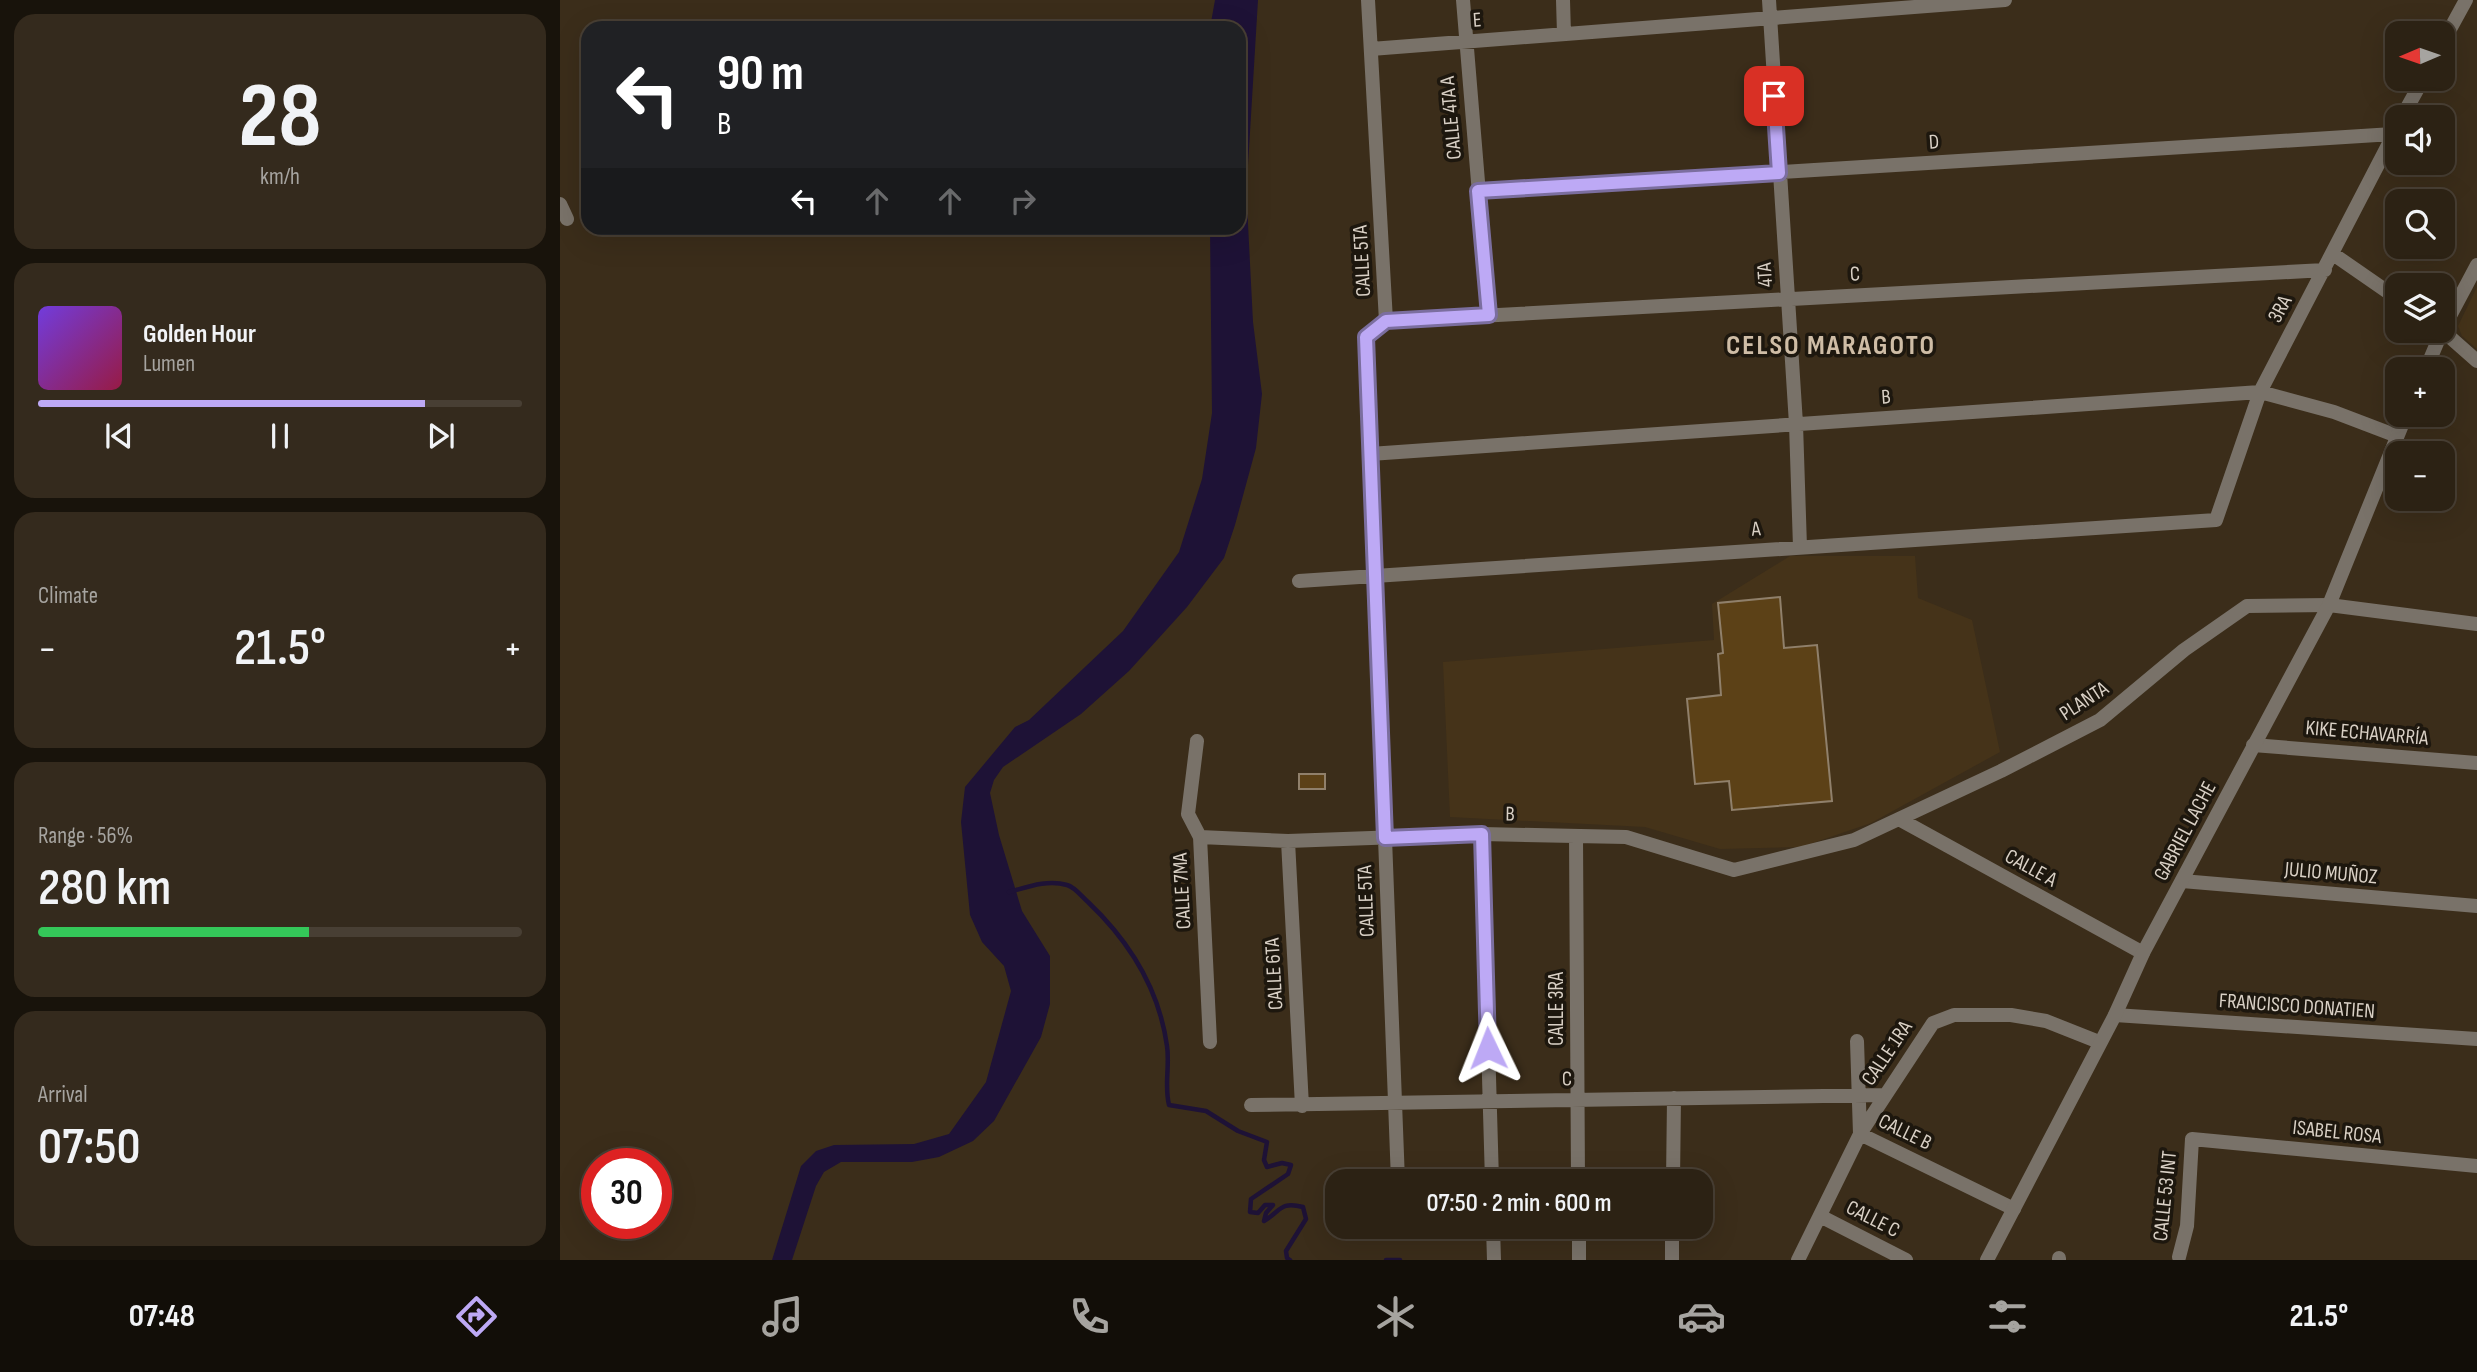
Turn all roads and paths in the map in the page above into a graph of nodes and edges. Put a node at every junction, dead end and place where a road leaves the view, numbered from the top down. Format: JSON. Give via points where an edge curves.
{"nodes":[{"id":1,"x":1368,"y":0,"type":"edge"},
{"id":2,"x":1462,"y":0,"type":"edge"},
{"id":3,"x":1563,"y":0,"type":"edge"},
{"id":4,"x":1769,"y":0,"type":"edge"},
{"id":5,"x":2005,"y":0,"type":"edge"},
{"id":6,"x":2466,"y":0,"type":"edge"},
{"id":7,"x":1770,"y":18,"type":"junction"},
{"id":8,"x":2454,"y":21,"type":"edge"},
{"id":9,"x":1564,"y":34,"type":"junction"},
{"id":10,"x":1466,"y":42,"type":"junction"},
{"id":11,"x":1371,"y":50,"type":"junction"},
{"id":12,"x":2385,"y":131,"type":"edge"},
{"id":13,"x":2385,"y":150,"type":"edge"},
{"id":14,"x":1779,"y":173,"type":"junction"},
{"id":15,"x":1478,"y":191,"type":"junction"},
{"id":16,"x":560,"y":204,"type":"edge"},
{"id":17,"x":568,"y":219,"type":"dead end"},
{"id":18,"x":2333,"y":254,"type":"junction"},
{"id":19,"x":2477,"y":265,"type":"edge"},
{"id":20,"x":2325,"y":270,"type":"junction"},
{"id":21,"x":2385,"y":290,"type":"edge"},
{"id":22,"x":1787,"y":299,"type":"junction"},
{"id":23,"x":2455,"y":307,"type":"edge"},
{"id":24,"x":1489,"y":315,"type":"junction"},
{"id":25,"x":1386,"y":321,"type":"junction"},
{"id":26,"x":2455,"y":341,"type":"edge"},
{"id":27,"x":2477,"y":361,"type":"edge"},
{"id":28,"x":2260,"y":392,"type":"junction"},
{"id":29,"x":1796,"y":424,"type":"junction"},
{"id":30,"x":2401,"y":427,"type":"edge"},
{"id":31,"x":2397,"y":436,"type":"junction"},
{"id":32,"x":1370,"y":454,"type":"junction"},
{"id":33,"x":2217,"y":520,"type":"joint"},
{"id":34,"x":1800,"y":547,"type":"junction"},
{"id":35,"x":1375,"y":575,"type":"junction"},
{"id":36,"x":1299,"y":580,"type":"dead end"},
{"id":37,"x":2329,"y":605,"type":"junction"},
{"id":38,"x":2477,"y":624,"type":"edge"},
{"id":39,"x":1198,"y":741,"type":"dead end"},
{"id":40,"x":2253,"y":745,"type":"junction"},
{"id":41,"x":2477,"y":763,"type":"edge"},
{"id":42,"x":1899,"y":819,"type":"junction"},
{"id":43,"x":1482,"y":834,"type":"junction"},
{"id":44,"x":1576,"y":836,"type":"junction"},
{"id":45,"x":1200,"y":837,"type":"junction"},
{"id":46,"x":1385,"y":838,"type":"junction"},
{"id":47,"x":1854,"y":840,"type":"joint"},
{"id":48,"x":1288,"y":841,"type":"junction"},
{"id":49,"x":2182,"y":881,"type":"junction"},
{"id":50,"x":2477,"y":906,"type":"edge"},
{"id":51,"x":2143,"y":953,"type":"junction"},
{"id":52,"x":2115,"y":1015,"type":"junction"},
{"id":53,"x":2477,"y":1039,"type":"edge"},
{"id":54,"x":1857,"y":1041,"type":"dead end"},
{"id":55,"x":1210,"y":1042,"type":"dead end"},
{"id":56,"x":2099,"y":1042,"type":"junction"},
{"id":57,"x":1884,"y":1094,"type":"junction"},
{"id":58,"x":1858,"y":1095,"type":"junction"},
{"id":59,"x":1674,"y":1098,"type":"junction"},
{"id":60,"x":1578,"y":1100,"type":"junction"},
{"id":61,"x":1490,"y":1101,"type":"junction"},
{"id":62,"x":1395,"y":1103,"type":"junction"},
{"id":63,"x":1251,"y":1105,"type":"dead end"},
{"id":64,"x":1302,"y":1106,"type":"junction"},
{"id":65,"x":1860,"y":1134,"type":"junction"},
{"id":66,"x":2192,"y":1139,"type":"joint"},
{"id":67,"x":2477,"y":1167,"type":"edge"},
{"id":68,"x":1398,"y":1169,"type":"edge"},
{"id":69,"x":1492,"y":1169,"type":"edge"},
{"id":70,"x":1578,"y":1169,"type":"edge"},
{"id":71,"x":1673,"y":1169,"type":"edge"},
{"id":72,"x":2014,"y":1209,"type":"junction"},
{"id":73,"x":1819,"y":1216,"type":"junction"},
{"id":74,"x":1493,"y":1239,"type":"edge"},
{"id":75,"x":1579,"y":1239,"type":"edge"},
{"id":76,"x":1672,"y":1239,"type":"edge"},
{"id":77,"x":2179,"y":1257,"type":"dead end"},
{"id":78,"x":1494,"y":1260,"type":"edge"},
{"id":79,"x":1579,"y":1260,"type":"edge"},
{"id":80,"x":1672,"y":1260,"type":"edge"},
{"id":81,"x":1798,"y":1260,"type":"edge"},
{"id":82,"x":1906,"y":1260,"type":"edge"},
{"id":83,"x":1987,"y":1260,"type":"edge"}],
"edges":[{"from":1,"to":11,"type":"street","name":"CALLE 5TA"},
{"from":2,"to":10,"type":"street","name":"CALLE 4TA A"},
{"from":3,"to":9,"type":"street"},
{"from":4,"to":7,"type":"street","name":"4TA"},
{"from":5,"to":7,"type":"street","name":"E"},
{"from":6,"to":8,"type":"street"},
{"from":7,"to":9,"type":"street","name":"E"},
{"from":7,"to":14,"type":"street","name":"4TA"},
{"from":9,"to":10,"type":"street","name":"E"},
{"from":10,"to":11,"type":"street","name":"E"},
{"from":10,"to":15,"type":"street","name":"CALLE 4TA A"},
{"from":11,"to":25,"type":"street","name":"CALLE 5TA"},
{"from":12,"to":14,"type":"street","name":"D"},
{"from":13,"to":18,"type":"street","name":"3RA"},
{"from":14,"to":15,"type":"street","name":"D"},
{"from":14,"to":22,"type":"street","name":"4TA"},
{"from":15,"to":24,"type":"street","name":"CALLE 4TA A"},
{"from":16,"to":17,"type":"street"},
{"from":18,"to":20,"type":"street","name":"3RA"},
{"from":18,"to":21,"type":"street"},
{"from":19,"to":23,"type":"street"},
{"from":20,"to":22,"type":"street","name":"C"},
{"from":20,"to":28,"type":"street","name":"3RA"},
{"from":22,"to":24,"type":"street","name":"C"},
{"from":22,"to":29,"type":"street","name":"4TA"},
{"from":24,"to":25,"type":"street","name":"C"},
{"from":25,"to":32,"type":"street","name":"CALLE 5TA","via":[[1366,337]]},
{"from":26,"to":27,"type":"street"},
{"from":28,"to":29,"type":"street","name":"B"},
{"from":28,"to":31,"type":"street","name":"B","via":[[2334,412]]},
{"from":28,"to":33,"type":"street","name":"3RA"},
{"from":29,"to":32,"type":"street","name":"B"},
{"from":29,"to":34,"type":"street","name":"4TA"},
{"from":30,"to":31,"type":"street","name":"GABRIEL LACHE"},
{"from":31,"to":37,"type":"street","name":"GABRIEL LACHE"},
{"from":32,"to":35,"type":"street","name":"CALLE 5TA"},
{"from":33,"to":34,"type":"street","name":"A"},
{"from":34,"to":35,"type":"street","name":"A"},
{"from":35,"to":36,"type":"street","name":"A"},
{"from":35,"to":46,"type":"street","name":"CALLE 5TA"},
{"from":37,"to":38,"type":"street","name":"PLANTA"},
{"from":37,"to":40,"type":"street","name":"GABRIEL LACHE"},
{"from":37,"to":42,"type":"street","name":"PLANTA","via":[[2248,606],[2184,650],[2100,720]]},
{"from":39,"to":45,"type":"street","name":"CALLE 7MA","via":[[1188,814]]},
{"from":40,"to":41,"type":"street","name":"KIKE ECHAVARRÍA"},
{"from":40,"to":49,"type":"street","name":"GABRIEL LACHE"},
{"from":42,"to":47,"type":"street","name":"PLANTA"},
{"from":42,"to":51,"type":"street","name":"CALLE A"},
{"from":43,"to":44,"type":"street","name":"B"},
{"from":43,"to":46,"type":"street","name":"B"},
{"from":43,"to":61,"type":"street"},
{"from":44,"to":47,"type":"street","name":"B","via":[[1626,836],[1734,870]]},
{"from":44,"to":60,"type":"street","name":"CALLE 3RA"},
{"from":45,"to":48,"type":"street","name":"B"},
{"from":45,"to":55,"type":"street","name":"CALLE 7MA"},
{"from":46,"to":48,"type":"street","name":"B"},
{"from":46,"to":62,"type":"street","name":"CALLE 5TA"},
{"from":48,"to":64,"type":"street","name":"CALLE 6TA"},
{"from":49,"to":50,"type":"street","name":"JULIO MUÑOZ"},
{"from":49,"to":51,"type":"street","name":"GABRIEL LACHE"},
{"from":51,"to":52,"type":"street","name":"GABRIEL LACHE"},
{"from":52,"to":53,"type":"street","name":"FRANCISCO DONATIEN"},
{"from":52,"to":56,"type":"street","name":"GABRIEL LACHE"},
{"from":54,"to":58,"type":"street","name":"CALLE B"},
{"from":56,"to":57,"type":"street","name":"CALLE 1RA","via":[[2046,1021],[1954,1014],[1933,1023]]},
{"from":56,"to":72,"type":"street","name":"GABRIEL LACHE"},
{"from":57,"to":58,"type":"street","name":"C"},
{"from":57,"to":65,"type":"street","name":"CALLE 1RA"},
{"from":58,"to":59,"type":"street","name":"C"},
{"from":58,"to":65,"type":"street","name":"CALLE B"},
{"from":59,"to":60,"type":"street","name":"C"},
{"from":59,"to":71,"type":"street"},
{"from":60,"to":61,"type":"street","name":"C"},
{"from":60,"to":70,"type":"street","name":"CALLE 3RA"},
{"from":61,"to":62,"type":"street","name":"C"},
{"from":61,"to":69,"type":"street"},
{"from":62,"to":64,"type":"street","name":"C"},
{"from":62,"to":68,"type":"street","name":"CALLE 5TA"},
{"from":63,"to":64,"type":"street","name":"C"},
{"from":65,"to":72,"type":"street","name":"CALLE B"},
{"from":65,"to":73,"type":"street","name":"CALLE 1RA"},
{"from":66,"to":67,"type":"street","name":"ISABEL ROSA"},
{"from":66,"to":77,"type":"street","name":"CALLE 53 INT","via":[[2187,1226]]},
{"from":72,"to":83,"type":"street","name":"GABRIEL LACHE"},
{"from":73,"to":81,"type":"street","name":"CALLE 1RA"},
{"from":73,"to":82,"type":"street","name":"CALLE C"},
{"from":74,"to":78,"type":"street"},
{"from":75,"to":79,"type":"street"},
{"from":76,"to":80,"type":"street"}]}
